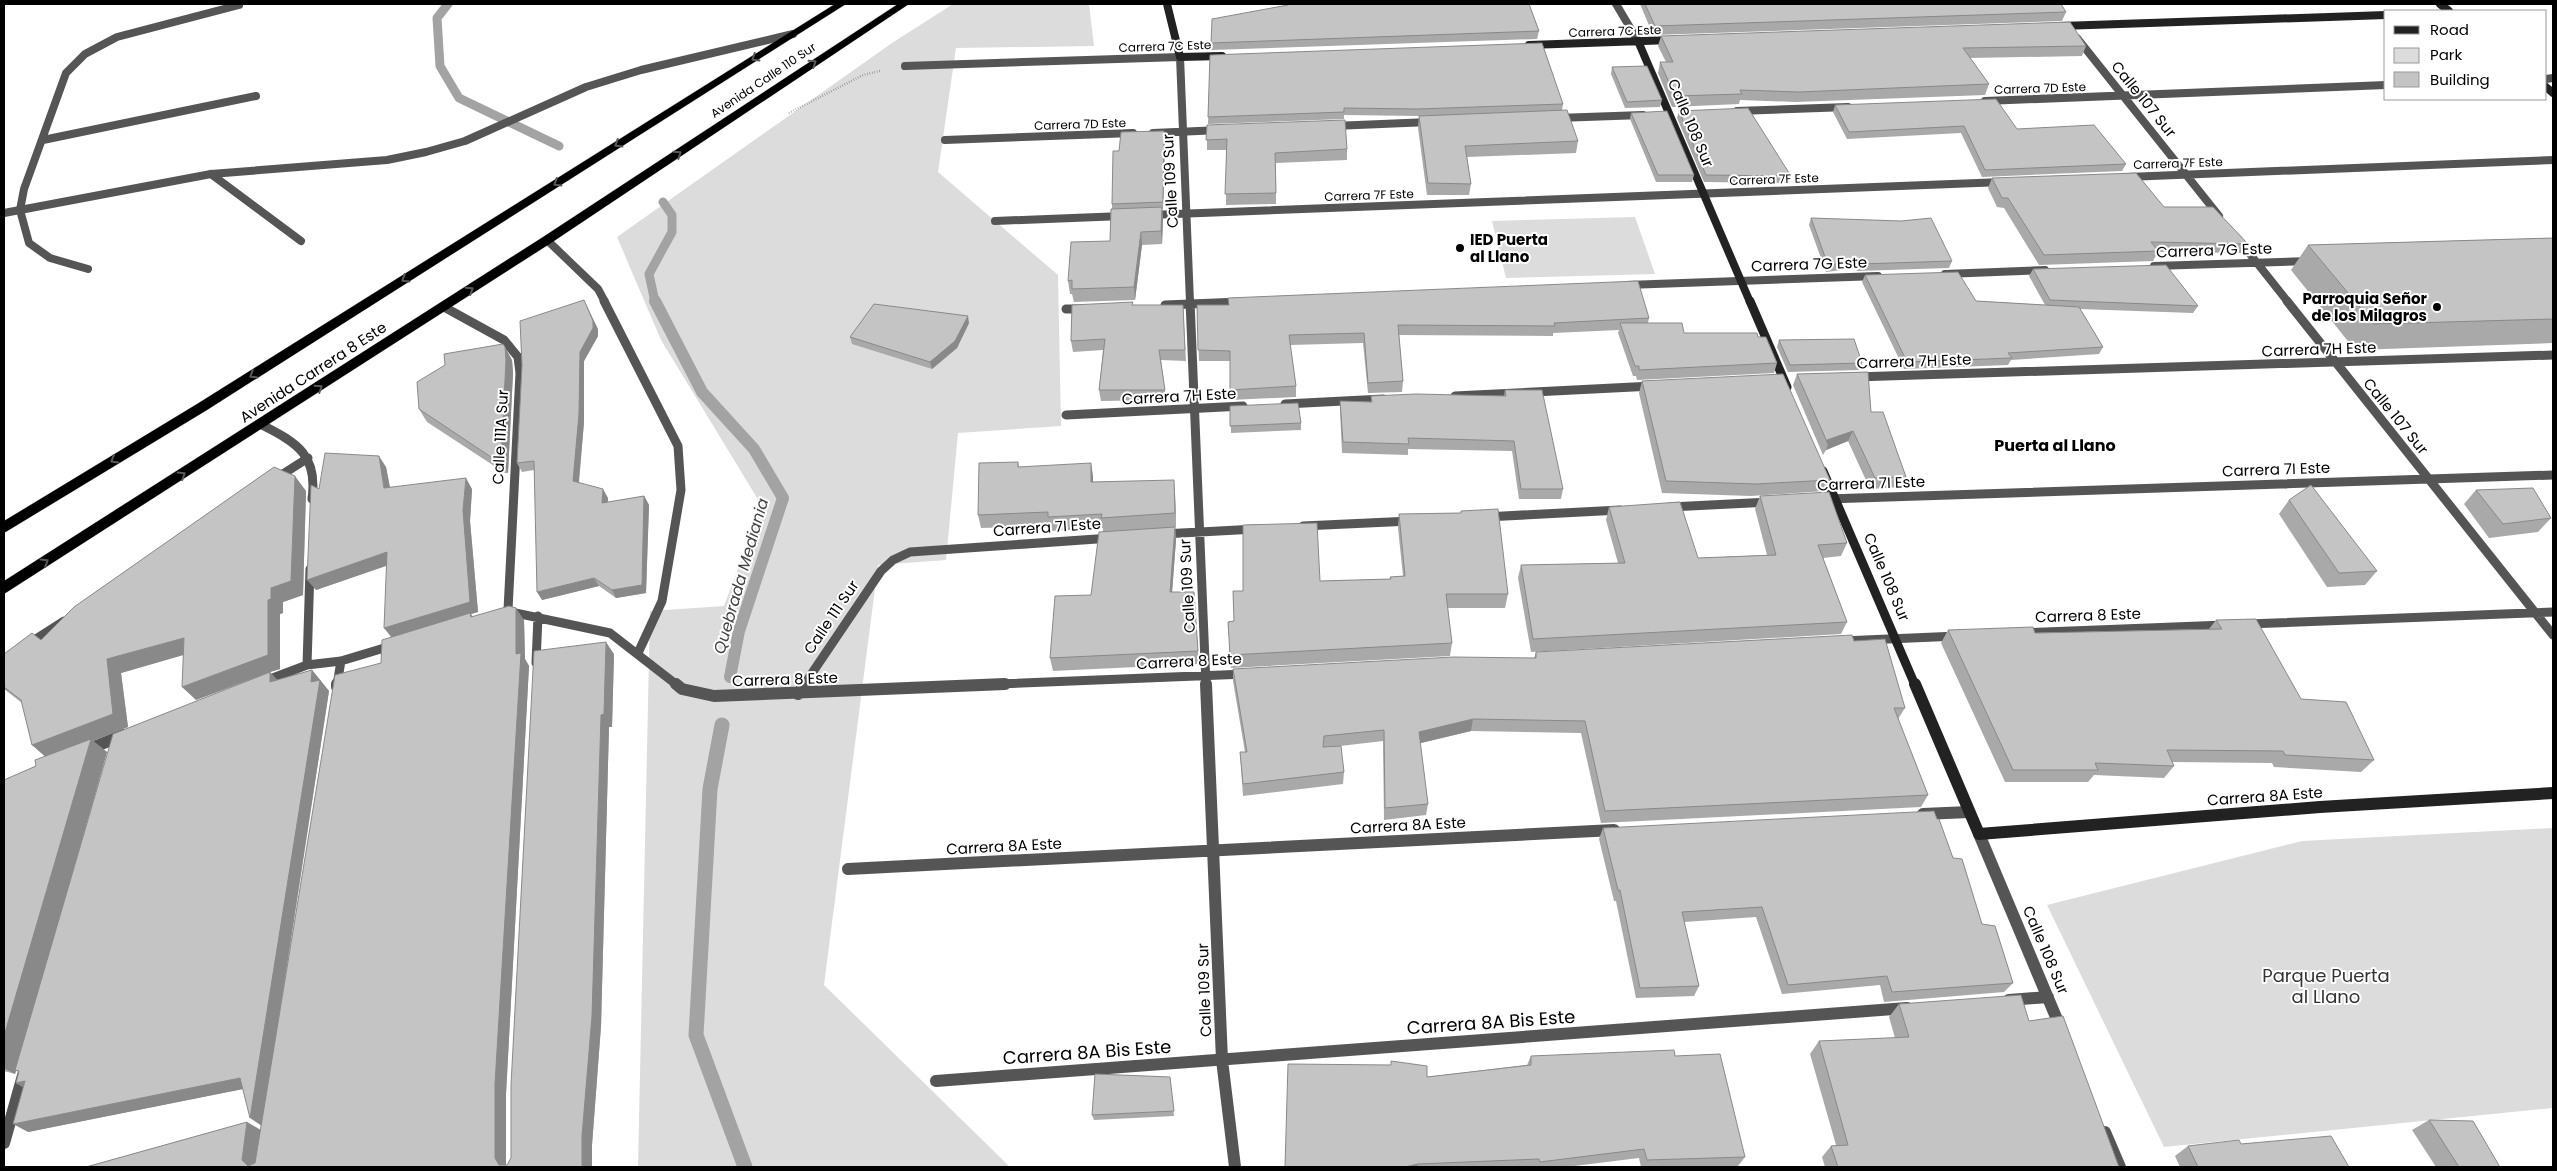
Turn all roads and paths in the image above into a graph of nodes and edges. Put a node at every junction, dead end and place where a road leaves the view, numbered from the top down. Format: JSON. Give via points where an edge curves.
{"nodes":[{"id":1,"x":841,"y":4,"type":"edge"},
{"id":2,"x":904,"y":4,"type":"edge"},
{"id":3,"x":1168,"y":4,"type":"edge"},
{"id":4,"x":1616,"y":4,"type":"edge"},
{"id":5,"x":239,"y":5,"type":"dead end"},
{"id":6,"x":2384,"y":15,"type":"edge"},
{"id":7,"x":2068,"y":26,"type":"junction"},
{"id":8,"x":2049,"y":27,"type":"edge"},
{"id":9,"x":793,"y":34,"type":"junction"},
{"id":10,"x":1677,"y":40,"type":"edge"},
{"id":11,"x":1638,"y":41,"type":"junction"},
{"id":12,"x":1519,"y":45,"type":"edge"},
{"id":13,"x":1230,"y":55,"type":"edge"},
{"id":14,"x":1180,"y":57,"type":"junction"},
{"id":15,"x":905,"y":66,"type":"joint"},
{"id":16,"x":2384,"y":85,"type":"edge"},
{"id":17,"x":256,"y":96,"type":"dead end"},
{"id":18,"x":2123,"y":96,"type":"junction"},
{"id":19,"x":1975,"y":102,"type":"edge"},
{"id":20,"x":1857,"y":106,"type":"edge"},
{"id":21,"x":1728,"y":111,"type":"edge"},
{"id":22,"x":788,"y":114,"type":"dead end"},
{"id":23,"x":1649,"y":114,"type":"edge"},
{"id":24,"x":1550,"y":118,"type":"edge"},
{"id":25,"x":1441,"y":122,"type":"edge"},
{"id":26,"x":1322,"y":126,"type":"edge"},
{"id":27,"x":1233,"y":130,"type":"edge"},
{"id":28,"x":1183,"y":132,"type":"junction"},
{"id":29,"x":43,"y":140,"type":"junction"},
{"id":30,"x":945,"y":140,"type":"dead end"},
{"id":31,"x":598,"y":157,"type":"joint"},
{"id":32,"x":2553,"y":160,"type":"edge"},
{"id":33,"x":211,"y":174,"type":"junction"},
{"id":34,"x":2186,"y":174,"type":"junction"},
{"id":35,"x":2117,"y":177,"type":"edge"},
{"id":36,"x":638,"y":181,"type":"joint"},
{"id":37,"x":2009,"y":181,"type":"edge"},
{"id":38,"x":1703,"y":194,"type":"junction"},
{"id":39,"x":20,"y":210,"type":"junction"},
{"id":40,"x":1187,"y":213,"type":"junction"},
{"id":41,"x":4,"y":214,"type":"edge"},
{"id":42,"x":1139,"y":215,"type":"edge"},
{"id":43,"x":1129,"y":216,"type":"edge"},
{"id":44,"x":995,"y":221,"type":"dead end"},
{"id":45,"x":547,"y":240,"type":"junction"},
{"id":46,"x":301,"y":241,"type":"dead end"},
{"id":47,"x":2316,"y":261,"type":"edge"},
{"id":48,"x":2256,"y":263,"type":"junction"},
{"id":49,"x":2147,"y":266,"type":"edge"},
{"id":50,"x":88,"y":269,"type":"dead end"},
{"id":51,"x":2058,"y":270,"type":"edge"},
{"id":52,"x":1939,"y":274,"type":"edge"},
{"id":53,"x":1890,"y":276,"type":"edge"},
{"id":54,"x":1741,"y":281,"type":"junction"},
{"id":55,"x":1613,"y":286,"type":"edge"},
{"id":56,"x":1250,"y":302,"type":"edge"},
{"id":57,"x":1191,"y":304,"type":"junction"},
{"id":58,"x":1154,"y":306,"type":"edge"},
{"id":59,"x":444,"y":307,"type":"junction"},
{"id":60,"x":1066,"y":309,"type":"dead end"},
{"id":61,"x":1092,"y":309,"type":"edge"},
{"id":62,"x":2553,"y":355,"type":"edge"},
{"id":63,"x":2335,"y":362,"type":"junction"},
{"id":64,"x":1842,"y":378,"type":"edge"},
{"id":65,"x":1664,"y":385,"type":"edge"},
{"id":66,"x":1444,"y":396,"type":"edge"},
{"id":67,"x":1791,"y":398,"type":"edge"},
{"id":68,"x":1394,"y":399,"type":"edge"},
{"id":69,"x":1274,"y":405,"type":"edge"},
{"id":70,"x":1255,"y":406,"type":"edge"},
{"id":71,"x":1195,"y":408,"type":"junction"},
{"id":72,"x":1066,"y":415,"type":"dead end"},
{"id":73,"x":262,"y":425,"type":"junction"},
{"id":74,"x":308,"y":458,"type":"junction"},
{"id":75,"x":1819,"y":462,"type":"edge"},
{"id":76,"x":2553,"y":475,"type":"edge"},
{"id":77,"x":2429,"y":479,"type":"junction"},
{"id":78,"x":267,"y":485,"type":"edge"},
{"id":79,"x":1835,"y":498,"type":"junction"},
{"id":80,"x":1815,"y":500,"type":"edge"},
{"id":81,"x":1786,"y":501,"type":"edge"},
{"id":82,"x":1656,"y":508,"type":"edge"},
{"id":83,"x":1627,"y":509,"type":"edge"},
{"id":84,"x":312,"y":511,"type":"edge"},
{"id":85,"x":1478,"y":517,"type":"edge"},
{"id":86,"x":1418,"y":520,"type":"edge"},
{"id":87,"x":1289,"y":527,"type":"edge"},
{"id":88,"x":4,"y":528,"type":"edge"},
{"id":89,"x":1270,"y":528,"type":"edge"},
{"id":90,"x":1200,"y":532,"type":"junction"},
{"id":91,"x":1152,"y":535,"type":"edge"},
{"id":92,"x":1123,"y":537,"type":"edge"},
{"id":93,"x":310,"y":559,"type":"edge"},
{"id":94,"x":893,"y":560,"type":"joint"},
{"id":95,"x":4,"y":588,"type":"edge"},
{"id":96,"x":2535,"y":612,"type":"junction"},
{"id":97,"x":2553,"y":612,"type":"edge"},
{"id":98,"x":538,"y":616,"type":"junction"},
{"id":99,"x":70,"y":617,"type":"edge"},
{"id":100,"x":2013,"y":633,"type":"edge"},
{"id":101,"x":1974,"y":635,"type":"edge"},
{"id":102,"x":2553,"y":635,"type":"edge"},
{"id":103,"x":1895,"y":638,"type":"junction"},
{"id":104,"x":406,"y":641,"type":"edge"},
{"id":105,"x":1835,"y":641,"type":"edge"},
{"id":106,"x":20,"y":650,"type":"edge"},
{"id":107,"x":638,"y":653,"type":"junction"},
{"id":108,"x":341,"y":661,"type":"junction"},
{"id":109,"x":307,"y":665,"type":"junction"},
{"id":110,"x":1256,"y":673,"type":"edge"},
{"id":111,"x":535,"y":676,"type":"edge"},
{"id":112,"x":1206,"y":676,"type":"junction"},
{"id":113,"x":254,"y":685,"type":"edge"},
{"id":114,"x":798,"y":694,"type":"junction"},
{"id":115,"x":335,"y":700,"type":"edge"},
{"id":116,"x":137,"y":730,"type":"edge"},
{"id":117,"x":119,"y":737,"type":"junction"},
{"id":118,"x":75,"y":755,"type":"edge"},
{"id":119,"x":114,"y":756,"type":"edge"},
{"id":120,"x":2553,"y":793,"type":"edge"},
{"id":121,"x":1969,"y":812,"type":"junction"},
{"id":122,"x":1912,"y":815,"type":"edge"},
{"id":123,"x":1629,"y":829,"type":"edge"},
{"id":124,"x":1979,"y":834,"type":"junction"},
{"id":125,"x":1213,"y":850,"type":"junction"},
{"id":126,"x":848,"y":869,"type":"dead end"},
{"id":127,"x":2048,"y":997,"type":"junction"},
{"id":128,"x":1998,"y":1001,"type":"edge"},
{"id":129,"x":1919,"y":1007,"type":"edge"},
{"id":130,"x":2067,"y":1042,"type":"edge"},
{"id":131,"x":28,"y":1058,"type":"edge"},
{"id":132,"x":1222,"y":1060,"type":"junction"},
{"id":133,"x":936,"y":1081,"type":"dead end"},
{"id":134,"x":2101,"y":1122,"type":"edge"},
{"id":135,"x":4,"y":1143,"type":"edge"},
{"id":136,"x":1235,"y":1167,"type":"edge"},
{"id":137,"x":2120,"y":1167,"type":"edge"}],
"edges":[{"from":1,"to":9,"type":"highway","name":"Avenida Calle 110 Sur"},
{"from":36,"to":2,"type":"highway","name":"Avenida Calle 110 Sur","one_way":true},
{"from":3,"to":14,"type":"street","name":"Calle 109 Sur"},
{"from":4,"to":11,"type":"street","name":"Calle 108 Sur"},
{"from":5,"to":29,"type":"street","via":[[118,37],[85,54],[66,73]]},
{"from":6,"to":7,"type":"street"},
{"from":7,"to":8,"type":"street"},
{"from":7,"to":18,"type":"street","name":"Calle 107 Sur"},
{"from":9,"to":31,"type":"highway","name":"Avenida Calle 110 Sur","one_way":true},
{"from":9,"to":33,"type":"street","via":[[641,70],[596,84],[465,141],[387,160]]},
{"from":10,"to":11,"type":"street","name":"Carrera 7C Este"},
{"from":11,"to":12,"type":"street","name":"Carrera 7C Este"},
{"from":11,"to":38,"type":"street","name":"Calle 108 Sur"},
{"from":13,"to":14,"type":"street","name":"Carrera 7C Este"},
{"from":14,"to":15,"type":"street","name":"Carrera 7C Este"},
{"from":14,"to":28,"type":"street","name":"Calle 109 Sur"},
{"from":15,"to":22,"type":"path","via":[[863,74]]},
{"from":16,"to":18,"type":"street","name":"Carrera 7D Este"},
{"from":17,"to":29,"type":"street"},
{"from":18,"to":19,"type":"street","name":"Carrera 7D Este"},
{"from":18,"to":34,"type":"street","name":"Calle 107 Sur"},
{"from":20,"to":21,"type":"street"},
{"from":23,"to":24,"type":"street"},
{"from":25,"to":26,"type":"street"},
{"from":27,"to":28,"type":"street","name":"Carrera 7D Este"},
{"from":28,"to":30,"type":"street","name":"Carrera 7D Este"},
{"from":28,"to":40,"type":"street","name":"Calle 109 Sur"},
{"from":29,"to":39,"type":"street","via":[[24,189]]},
{"from":31,"to":88,"type":"highway","name":"Avenida Carrera 8 Este","one_way":true},
{"from":32,"to":34,"type":"street","name":"Carrera 7F Este"},
{"from":33,"to":39,"type":"street"},
{"from":33,"to":46,"type":"street"},
{"from":34,"to":35,"type":"street","name":"Carrera 7F Este"},
{"from":34,"to":48,"type":"street","name":"Calle 107 Sur"},
{"from":36,"to":45,"type":"highway","name":"Avenida Carrera 8 Este"},
{"from":37,"to":38,"type":"street","name":"Carrera 7F Este"},
{"from":38,"to":40,"type":"street","name":"Carrera 7F Este"},
{"from":38,"to":54,"type":"street","name":"Calle 108 Sur"},
{"from":39,"to":41,"type":"street"},
{"from":39,"to":50,"type":"street","via":[[29,243],[50,258]]},
{"from":40,"to":42,"type":"street","name":"Carrera 7F Este"},
{"from":40,"to":57,"type":"street","name":"Calle 109 Sur"},
{"from":43,"to":44,"type":"street"},
{"from":59,"to":45,"type":"highway","name":"Avenida Carrera 8 Este","one_way":true},
{"from":45,"to":107,"type":"street","via":[[598,289],[678,446],[681,490],[662,601]]},
{"from":47,"to":48,"type":"street","name":"Carrera 7G Este"},
{"from":48,"to":49,"type":"street","name":"Carrera 7G Este"},
{"from":48,"to":63,"type":"street","name":"Calle 107 Sur"},
{"from":51,"to":52,"type":"street"},
{"from":53,"to":54,"type":"street","name":"Carrera 7G Este"},
{"from":54,"to":55,"type":"street","name":"Carrera 7G Este"},
{"from":54,"to":67,"type":"street","name":"Calle 108 Sur"},
{"from":56,"to":57,"type":"street"},
{"from":57,"to":58,"type":"street"},
{"from":57,"to":71,"type":"street","name":"Calle 109 Sur"},
{"from":73,"to":59,"type":"highway","name":"Avenida Carrera 8 Este","one_way":true},
{"from":59,"to":98,"type":"street","name":"Calle 111A Sur","via":[[504,340],[518,357],[504,612]]},
{"from":60,"to":61,"type":"street"},
{"from":62,"to":63,"type":"street","name":"Carrera 7H Este"},
{"from":63,"to":64,"type":"street","name":"Carrera 7H Este"},
{"from":63,"to":77,"type":"street","name":"Calle 107 Sur"},
{"from":65,"to":66,"type":"street"},
{"from":68,"to":69,"type":"street"},
{"from":70,"to":71,"type":"street","name":"Carrera 7H Este"},
{"from":71,"to":72,"type":"street","name":"Carrera 7H Este"},
{"from":71,"to":90,"type":"street","name":"Calle 109 Sur"},
{"from":73,"to":74,"type":"street","via":[[296,446]]},
{"from":95,"to":73,"type":"highway","name":"Avenida Carrera 8 Este","one_way":true},
{"from":74,"to":78,"type":"street"},
{"from":74,"to":84,"type":"street","via":[[313,472]]},
{"from":75,"to":79,"type":"street","name":"Calle 108 Sur"},
{"from":76,"to":77,"type":"street","name":"Carrera 7I Este"},
{"from":77,"to":79,"type":"street","name":"Carrera 7I Este"},
{"from":77,"to":96,"type":"street","name":"Calle 107 Sur"},
{"from":79,"to":80,"type":"street","name":"Carrera 7I Este"},
{"from":79,"to":103,"type":"street","name":"Calle 108 Sur"},
{"from":81,"to":82,"type":"street"},
{"from":83,"to":85,"type":"street"},
{"from":86,"to":87,"type":"street"},
{"from":89,"to":90,"type":"street"},
{"from":90,"to":91,"type":"street"},
{"from":90,"to":112,"type":"street","name":"Calle 109 Sur"},
{"from":92,"to":94,"type":"street","name":"Carrera 7I Este","via":[[910,552]]},
{"from":93,"to":109,"type":"street"},
{"from":94,"to":114,"type":"street","name":"Calle 111 Sur","via":[[881,571]]},
{"from":96,"to":97,"type":"street","name":"Carrera 8 Este"},
{"from":96,"to":100,"type":"street","name":"Carrera 8 Este"},
{"from":96,"to":102,"type":"street","name":"Calle 107 Sur"},
{"from":98,"to":107,"type":"street","name":"Carrera 8 Este","via":[[610,633]]},
{"from":98,"to":111,"type":"street"},
{"from":99,"to":106,"type":"street"},
{"from":101,"to":103,"type":"street"},
{"from":103,"to":105,"type":"street"},
{"from":103,"to":121,"type":"street","name":"Calle 108 Sur"},
{"from":104,"to":108,"type":"street"},
{"from":107,"to":114,"type":"street","name":"Carrera 8 Este","via":[[682,689],[714,696]]},
{"from":108,"to":109,"type":"street"},
{"from":108,"to":115,"type":"street"},
{"from":109,"to":113,"type":"street"},
{"from":110,"to":112,"type":"street","name":"Carrera 8 Este"},
{"from":112,"to":114,"type":"street","name":"Carrera 8 Este"},
{"from":112,"to":125,"type":"street","name":"Calle 109 Sur"},
{"from":116,"to":117,"type":"street"},
{"from":117,"to":118,"type":"street"},
{"from":117,"to":119,"type":"street"},
{"from":120,"to":124,"type":"street","name":"Carrera 8A Este","via":[[2320,807]]},
{"from":121,"to":122,"type":"street"},
{"from":121,"to":124,"type":"street","name":"Calle 108 Sur"},
{"from":123,"to":125,"type":"street","name":"Carrera 8A Este"},
{"from":124,"to":127,"type":"street","name":"Calle 108 Sur"},
{"from":125,"to":126,"type":"street","name":"Carrera 8A Este"},
{"from":125,"to":132,"type":"street","name":"Calle 109 Sur"},
{"from":127,"to":128,"type":"street"},
{"from":127,"to":130,"type":"street","name":"Calle 108 Sur"},
{"from":129,"to":132,"type":"street","name":"Carrera 8A Bis Este"},
{"from":131,"to":135,"type":"street"},
{"from":132,"to":133,"type":"street","name":"Carrera 8A Bis Este"},
{"from":132,"to":136,"type":"street","name":"Calle 109 Sur"},
{"from":134,"to":137,"type":"street"}]}
